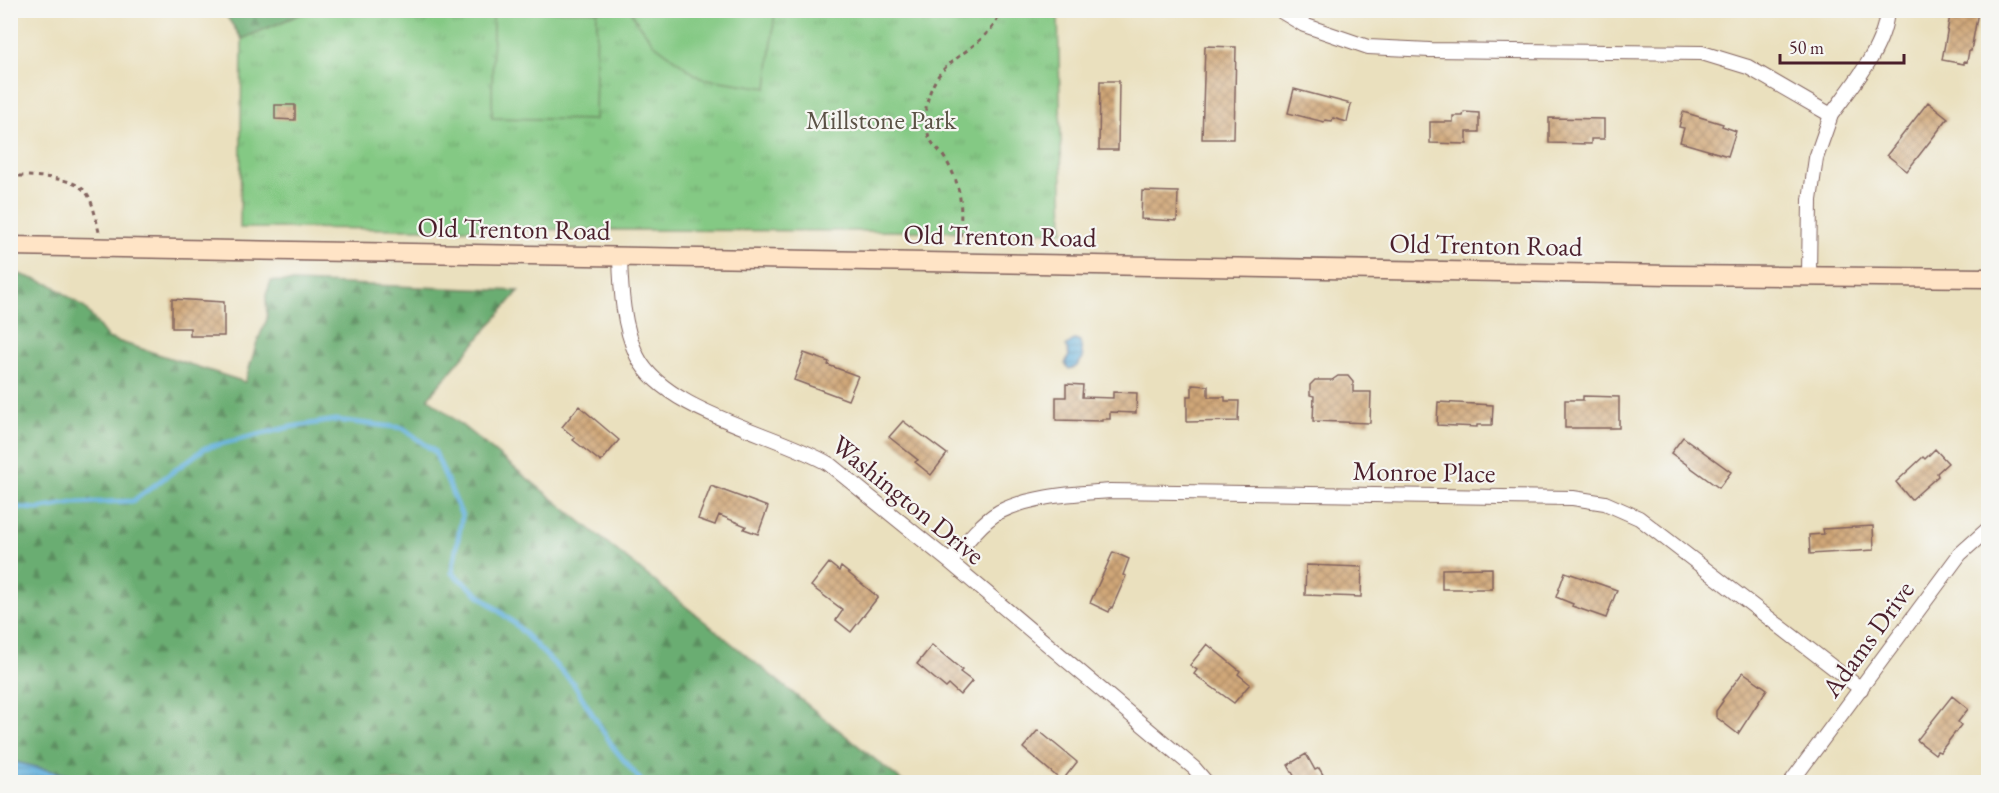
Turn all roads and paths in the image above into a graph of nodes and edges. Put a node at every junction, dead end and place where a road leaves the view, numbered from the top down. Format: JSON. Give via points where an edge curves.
{"nodes":[{"id":1,"x":1004,"y":10,"type":"edge"},
{"id":2,"x":1279,"y":10,"type":"edge"},
{"id":3,"x":1887,"y":10,"type":"edge"},
{"id":4,"x":1831,"y":115,"type":"junction"},
{"id":5,"x":10,"y":176,"type":"edge"},
{"id":6,"x":960,"y":237,"type":"dead end"},
{"id":7,"x":10,"y":246,"type":"edge"},
{"id":8,"x":104,"y":248,"type":"junction"},
{"id":9,"x":620,"y":258,"type":"junction"},
{"id":10,"x":1809,"y":275,"type":"junction"},
{"id":11,"x":1989,"y":279,"type":"edge"},
{"id":12,"x":1989,"y":529,"type":"edge"},
{"id":13,"x":950,"y":562,"type":"junction"},
{"id":14,"x":1861,"y":689,"type":"junction"},
{"id":15,"x":1206,"y":783,"type":"edge"},
{"id":16,"x":1791,"y":783,"type":"edge"}],
"edges":[{"from":1,"to":6,"type":"path","via":[[991,29],[937,76],[929,93],[925,116],[929,138],[957,182],[962,205]]},
{"from":2,"to":4,"type":"street","via":[[1304,25],[1368,47],[1702,53],[1748,67]]},
{"from":3,"to":4,"type":"street","via":[[1887,20],[1870,60]]},
{"from":4,"to":10,"type":"street","via":[[1816,158],[1810,200]]},
{"from":5,"to":8,"type":"path","via":[[70,182],[87,193]]},
{"from":7,"to":8,"type":"main road","name":"Old Trenton Road"},
{"from":8,"to":9,"type":"main road","name":"Old Trenton Road"},
{"from":9,"to":10,"type":"main road","name":"Old Trenton Road"},
{"from":9,"to":13,"type":"street","name":"Washington Drive","via":[[627,329],[638,358],[662,387],[689,405],[809,452],[829,464]]},
{"from":10,"to":11,"type":"main road","name":"Old Trenton Road"},
{"from":12,"to":14,"type":"street","name":"Adams Drive","via":[[1960,554]]},
{"from":13,"to":14,"type":"street","name":"Monroe Place","via":[[998,512],[1046,496],[1110,491],[1573,498],[1605,503],[1639,518]]},
{"from":13,"to":15,"type":"street","name":"Washington Drive","via":[[1194,768]]},
{"from":14,"to":16,"type":"street","name":"Adams Drive"}]}
